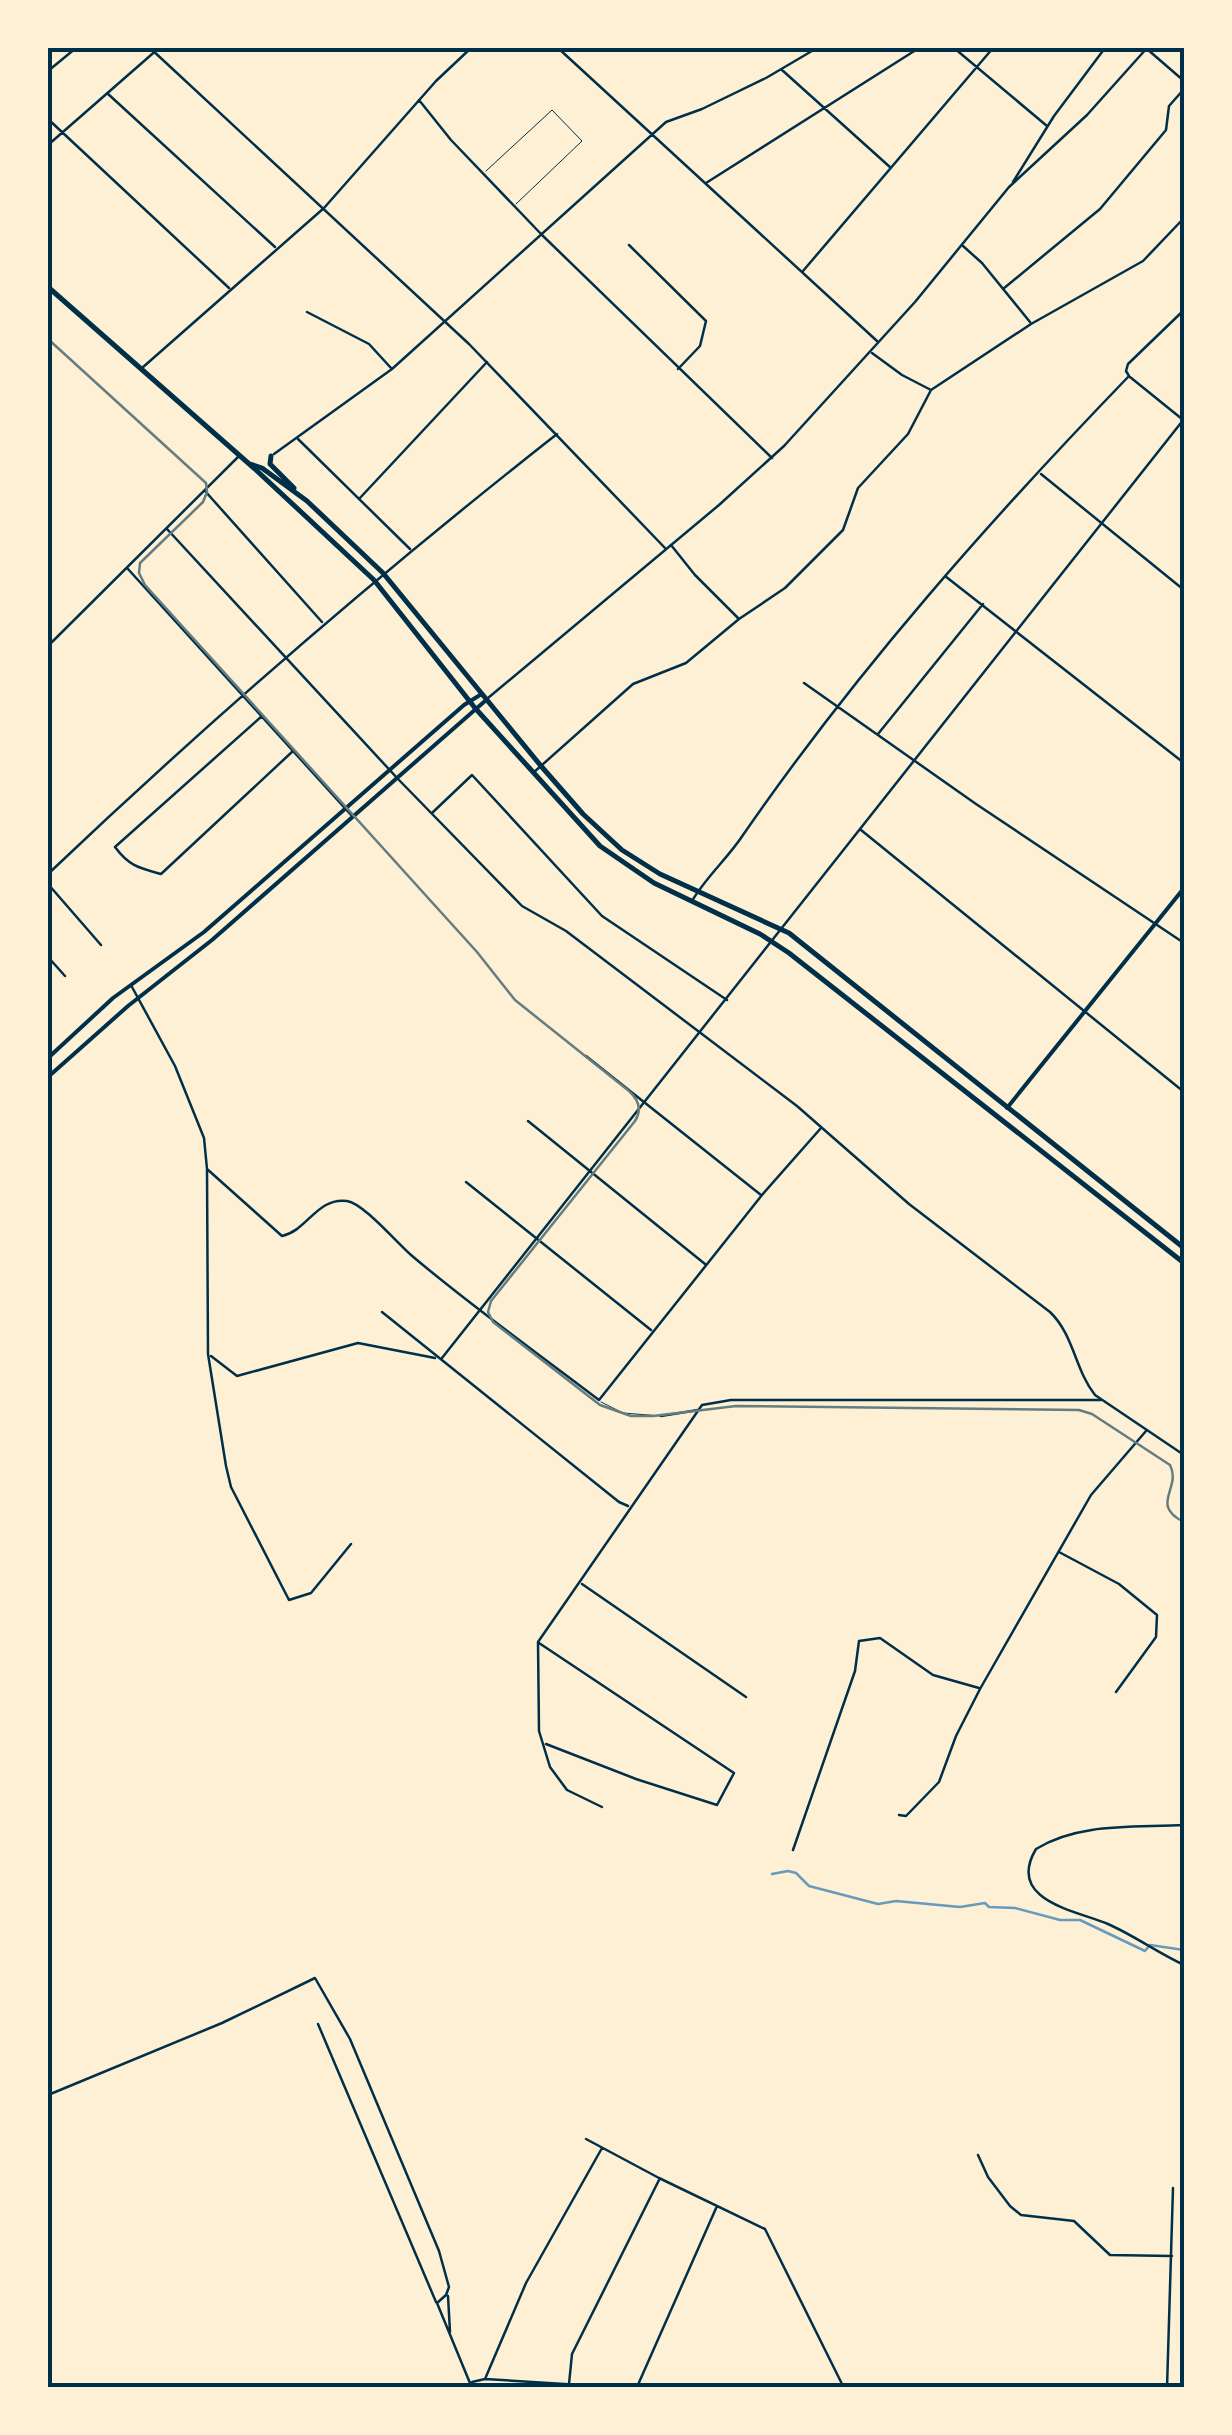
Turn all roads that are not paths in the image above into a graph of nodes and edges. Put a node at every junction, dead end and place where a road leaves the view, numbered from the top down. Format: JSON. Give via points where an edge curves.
{"nodes":[{"id":1,"x":76,"y":48,"type":"edge"},
{"id":2,"x":150,"y":48,"type":"edge"},
{"id":3,"x":159,"y":48,"type":"edge"},
{"id":4,"x":471,"y":48,"type":"edge"},
{"id":5,"x":558,"y":48,"type":"edge"},
{"id":6,"x":817,"y":48,"type":"edge"},
{"id":7,"x":919,"y":48,"type":"edge"},
{"id":8,"x":954,"y":48,"type":"edge"},
{"id":9,"x":992,"y":48,"type":"edge"},
{"id":10,"x":1105,"y":48,"type":"edge"},
{"id":11,"x":1146,"y":48,"type":"edge"},
{"id":12,"x":154,"y":52,"type":"junction"},
{"id":13,"x":976,"y":66,"type":"junction"},
{"id":14,"x":782,"y":69,"type":"junction"},
{"id":15,"x":48,"y":72,"type":"edge"},
{"id":16,"x":1184,"y":80,"type":"edge"},
{"id":17,"x":1184,"y":89,"type":"edge"},
{"id":18,"x":106,"y":93,"type":"junction"},
{"id":19,"x":419,"y":100,"type":"junction"},
{"id":20,"x":824,"y":108,"type":"junction"},
{"id":21,"x":48,"y":118,"type":"edge"},
{"id":22,"x":1047,"y":126,"type":"junction"},
{"id":23,"x":62,"y":132,"type":"junction"},
{"id":24,"x":652,"y":135,"type":"junction"},
{"id":25,"x":48,"y":146,"type":"edge"},
{"id":26,"x":891,"y":168,"type":"junction"},
{"id":27,"x":484,"y":174,"type":"junction"},
{"id":28,"x":705,"y":184,"type":"junction"},
{"id":29,"x":1010,"y":188,"type":"junction"},
{"id":30,"x":514,"y":206,"type":"junction"},
{"id":31,"x":324,"y":208,"type":"junction"},
{"id":32,"x":1184,"y":218,"type":"edge"},
{"id":33,"x":542,"y":235,"type":"junction"},
{"id":34,"x":629,"y":245,"type":"dead end"},
{"id":35,"x":962,"y":245,"type":"junction"},
{"id":36,"x":276,"y":249,"type":"junction"},
{"id":37,"x":802,"y":272,"type":"junction"},
{"id":38,"x":48,"y":287,"type":"edge"},
{"id":39,"x":230,"y":289,"type":"junction"},
{"id":40,"x":1004,"y":289,"type":"junction"},
{"id":41,"x":1184,"y":310,"type":"edge"},
{"id":42,"x":307,"y":312,"type":"dead end"},
{"id":43,"x":445,"y":322,"type":"junction"},
{"id":44,"x":1031,"y":324,"type":"junction"},
{"id":45,"x":880,"y":342,"type":"junction"},
{"id":46,"x":871,"y":352,"type":"junction"},
{"id":47,"x":487,"y":362,"type":"junction"},
{"id":48,"x":141,"y":369,"type":"junction"},
{"id":49,"x":392,"y":369,"type":"junction"},
{"id":50,"x":678,"y":370,"type":"junction"},
{"id":51,"x":1129,"y":376,"type":"junction"},
{"id":52,"x":931,"y":390,"type":"junction"},
{"id":53,"x":1184,"y":420,"type":"edge"},
{"id":54,"x":557,"y":434,"type":"junction"},
{"id":55,"x":297,"y":438,"type":"junction"},
{"id":56,"x":240,"y":456,"type":"junction"},
{"id":57,"x":271,"y":456,"type":"junction"},
{"id":58,"x":772,"y":458,"type":"junction"},
{"id":59,"x":254,"y":466,"type":"junction"},
{"id":60,"x":1040,"y":473,"type":"junction"},
{"id":61,"x":205,"y":492,"type":"junction"},
{"id":62,"x":359,"y":499,"type":"junction"},
{"id":63,"x":305,"y":500,"type":"junction"},
{"id":64,"x":296,"y":507,"type":"junction"},
{"id":65,"x":1103,"y":523,"type":"junction"},
{"id":66,"x":167,"y":529,"type":"junction"},
{"id":67,"x":670,"y":544,"type":"junction"},
{"id":68,"x":665,"y":548,"type":"junction"},
{"id":69,"x":411,"y":550,"type":"junction"},
{"id":70,"x":128,"y":569,"type":"junction"},
{"id":71,"x":383,"y":573,"type":"junction"},
{"id":72,"x":944,"y":576,"type":"junction"},
{"id":73,"x":374,"y":580,"type":"junction"},
{"id":74,"x":1184,"y":590,"type":"edge"},
{"id":75,"x":983,"y":604,"type":"junction"},
{"id":76,"x":740,"y":620,"type":"junction"},
{"id":77,"x":322,"y":623,"type":"junction"},
{"id":78,"x":1019,"y":632,"type":"junction"},
{"id":79,"x":48,"y":646,"type":"edge"},
{"id":80,"x":285,"y":657,"type":"junction"},
{"id":81,"x":804,"y":683,"type":"dead end"},
{"id":82,"x":242,"y":693,"type":"junction"},
{"id":83,"x":485,"y":697,"type":"junction"},
{"id":84,"x":470,"y":702,"type":"junction"},
{"id":85,"x":838,"y":708,"type":"junction"},
{"id":86,"x":476,"y":709,"type":"junction"},
{"id":87,"x":262,"y":716,"type":"junction"},
{"id":88,"x":877,"y":736,"type":"junction"},
{"id":89,"x":293,"y":751,"type":"junction"},
{"id":90,"x":916,"y":762,"type":"junction"},
{"id":91,"x":1184,"y":762,"type":"edge"},
{"id":92,"x":540,"y":766,"type":"junction"},
{"id":93,"x":389,"y":770,"type":"junction"},
{"id":94,"x":532,"y":774,"type":"junction"},
{"id":95,"x":398,"y":779,"type":"junction"},
{"id":96,"x":344,"y":808,"type":"junction"},
{"id":97,"x":432,"y":813,"type":"junction"},
{"id":98,"x":352,"y":818,"type":"junction"},
{"id":99,"x":861,"y":830,"type":"junction"},
{"id":100,"x":48,"y":874,"type":"edge"},
{"id":101,"x":48,"y":884,"type":"edge"},
{"id":102,"x":1184,"y":888,"type":"edge"},
{"id":103,"x":697,"y":892,"type":"junction"},
{"id":104,"x":691,"y":902,"type":"junction"},
{"id":105,"x":1155,"y":924,"type":"junction"},
{"id":106,"x":782,"y":929,"type":"junction"},
{"id":107,"x":772,"y":941,"type":"junction"},
{"id":108,"x":1184,"y":943,"type":"edge"},
{"id":109,"x":101,"y":945,"type":"dead end"},
{"id":110,"x":48,"y":957,"type":"edge"},
{"id":111,"x":822,"y":961,"type":"junction"},
{"id":112,"x":833,"y":969,"type":"junction"},
{"id":113,"x":813,"y":971,"type":"junction"},
{"id":114,"x":65,"y":976,"type":"dead end"},
{"id":115,"x":824,"y":979,"type":"junction"},
{"id":116,"x":130,"y":986,"type":"junction"},
{"id":117,"x":138,"y":998,"type":"junction"},
{"id":118,"x":726,"y":1000,"type":"junction"},
{"id":119,"x":1084,"y":1012,"type":"junction"},
{"id":120,"x":700,"y":1033,"type":"junction"},
{"id":121,"x":586,"y":1056,"type":"dead end"},
{"id":122,"x":48,"y":1058,"type":"edge"},
{"id":123,"x":48,"y":1078,"type":"edge"},
{"id":124,"x":1184,"y":1092,"type":"edge"},
{"id":125,"x":646,"y":1102,"type":"junction"},
{"id":126,"x":1007,"y":1108,"type":"junction"},
{"id":127,"x":1000,"y":1117,"type":"junction"},
{"id":128,"x":528,"y":1121,"type":"dead end"},
{"id":129,"x":822,"y":1127,"type":"junction"},
{"id":130,"x":207,"y":1169,"type":"junction"},
{"id":131,"x":591,"y":1172,"type":"junction"},
{"id":132,"x":466,"y":1182,"type":"dead end"},
{"id":133,"x":762,"y":1195,"type":"junction"},
{"id":134,"x":536,"y":1240,"type":"junction"},
{"id":135,"x":1184,"y":1248,"type":"edge"},
{"id":136,"x":1184,"y":1264,"type":"edge"},
{"id":137,"x":706,"y":1265,"type":"junction"},
{"id":138,"x":480,"y":1309,"type":"junction"},
{"id":139,"x":382,"y":1312,"type":"dead end"},
{"id":140,"x":652,"y":1331,"type":"junction"},
{"id":141,"x":208,"y":1354,"type":"junction"},
{"id":142,"x":442,"y":1358,"type":"junction"},
{"id":143,"x":598,"y":1400,"type":"junction"},
{"id":144,"x":1103,"y":1400,"type":"junction"},
{"id":145,"x":698,"y":1410,"type":"junction"},
{"id":146,"x":661,"y":1416,"type":"joint"},
{"id":147,"x":1147,"y":1430,"type":"junction"},
{"id":148,"x":1183,"y":1454,"type":"edge"},
{"id":149,"x":630,"y":1506,"type":"junction"},
{"id":150,"x":351,"y":1544,"type":"dead end"},
{"id":151,"x":1058,"y":1551,"type":"junction"},
{"id":152,"x":580,"y":1583,"type":"junction"},
{"id":153,"x":538,"y":1642,"type":"junction"},
{"id":154,"x":980,"y":1689,"type":"junction"},
{"id":155,"x":1116,"y":1692,"type":"dead end"},
{"id":156,"x":746,"y":1697,"type":"dead end"},
{"id":157,"x":545,"y":1743,"type":"junction"},
{"id":158,"x":602,"y":1806,"type":"dead end"},
{"id":159,"x":899,"y":1815,"type":"dead end"},
{"id":160,"x":1184,"y":1825,"type":"edge"},
{"id":161,"x":793,"y":1850,"type":"dead end"},
{"id":162,"x":1184,"y":1965,"type":"edge"},
{"id":163,"x":318,"y":2024,"type":"dead end"},
{"id":164,"x":48,"y":2095,"type":"edge"},
{"id":165,"x":586,"y":2139,"type":"dead end"},
{"id":166,"x":603,"y":2146,"type":"junction"},
{"id":167,"x":978,"y":2156,"type":"dead end"},
{"id":168,"x":660,"y":2178,"type":"junction"},
{"id":169,"x":1173,"y":2188,"type":"dead end"},
{"id":170,"x":717,"y":2206,"type":"junction"},
{"id":171,"x":1172,"y":2256,"type":"junction"},
{"id":172,"x":446,"y":2295,"type":"junction"},
{"id":173,"x":437,"y":2303,"type":"junction"},
{"id":174,"x":450,"y":2334,"type":"junction"},
{"id":175,"x":485,"y":2379,"type":"junction"},
{"id":176,"x":569,"y":2384,"type":"junction"},
{"id":177,"x":471,"y":2385,"type":"edge"},
{"id":178,"x":633,"y":2388,"type":"edge"},
{"id":179,"x":644,"y":2388,"type":"edge"},
{"id":180,"x":844,"y":2388,"type":"edge"},
{"id":181,"x":1167,"y":2388,"type":"edge"}],
"edges":[{"from":1,"to":15,"type":"street"},
{"from":2,"to":12,"type":"street"},
{"from":3,"to":12,"type":"street"},
{"from":4,"to":19,"type":"street"},
{"from":5,"to":24,"type":"street"},
{"from":6,"to":14,"type":"street"},
{"from":7,"to":20,"type":"street"},
{"from":8,"to":13,"type":"street"},
{"from":9,"to":13,"type":"street"},
{"from":10,"to":22,"type":"street"},
{"from":11,"to":16,"type":"street"},
{"from":11,"to":29,"type":"street"},
{"from":12,"to":18,"type":"street"},
{"from":12,"to":31,"type":"street"},
{"from":13,"to":22,"type":"street"},
{"from":13,"to":26,"type":"street"},
{"from":14,"to":20,"type":"street"},
{"from":14,"to":24,"type":"street","via":[[670,120]]},
{"from":17,"to":40,"type":"street","via":[[1169,106],[1166,130],[1096,214]]},
{"from":18,"to":23,"type":"street"},
{"from":18,"to":36,"type":"street"},
{"from":19,"to":27,"type":"street"},
{"from":19,"to":31,"type":"street"},
{"from":20,"to":26,"type":"street"},
{"from":20,"to":28,"type":"street"},
{"from":21,"to":23,"type":"street"},
{"from":22,"to":29,"type":"street"},
{"from":23,"to":25,"type":"street"},
{"from":23,"to":39,"type":"street"},
{"from":24,"to":28,"type":"street"},
{"from":24,"to":33,"type":"street"},
{"from":26,"to":37,"type":"street"},
{"from":27,"to":30,"type":"street"},
{"from":27,"to":30,"type":"street","via":[[552,110],[582,141]]},
{"from":28,"to":37,"type":"street"},
{"from":29,"to":35,"type":"street"},
{"from":30,"to":33,"type":"street"},
{"from":31,"to":36,"type":"street"},
{"from":31,"to":43,"type":"street"},
{"from":32,"to":44,"type":"street","via":[[1150,256]]},
{"from":33,"to":43,"type":"street"},
{"from":33,"to":50,"type":"street"},
{"from":34,"to":50,"type":"street","via":[[706,321],[700,346]]},
{"from":35,"to":40,"type":"street"},
{"from":35,"to":45,"type":"street"},
{"from":36,"to":39,"type":"street"},
{"from":37,"to":45,"type":"street"},
{"from":38,"to":48,"type":"main road"},
{"from":39,"to":48,"type":"street"},
{"from":40,"to":44,"type":"street"},
{"from":41,"to":51,"type":"street","via":[[1128,364]]},
{"from":42,"to":49,"type":"street","via":[[369,344]]},
{"from":43,"to":47,"type":"street"},
{"from":43,"to":49,"type":"street"},
{"from":44,"to":52,"type":"street"},
{"from":45,"to":46,"type":"street"},
{"from":46,"to":52,"type":"street"},
{"from":46,"to":58,"type":"street"},
{"from":47,"to":54,"type":"street"},
{"from":47,"to":62,"type":"street"},
{"from":48,"to":56,"type":"main road"},
{"from":49,"to":55,"type":"street"},
{"from":50,"to":58,"type":"street"},
{"from":51,"to":53,"type":"street"},
{"from":51,"to":60,"type":"street"},
{"from":52,"to":76,"type":"street","via":[[908,434],[858,488],[844,530],[775,597]]},
{"from":53,"to":65,"type":"street"},
{"from":54,"to":68,"type":"street"},
{"from":54,"to":69,"type":"street"},
{"from":55,"to":57,"type":"street"},
{"from":55,"to":62,"type":"street"},
{"from":56,"to":59,"type":"main road"},
{"from":56,"to":61,"type":"street"},
{"from":57,"to":59,"type":"street"},
{"from":57,"to":63,"type":"main road","via":[[270,464]]},
{"from":58,"to":67,"type":"street"},
{"from":59,"to":63,"type":"main road"},
{"from":59,"to":64,"type":"main road"},
{"from":60,"to":65,"type":"street"},
{"from":60,"to":72,"type":"street"},
{"from":61,"to":66,"type":"street"},
{"from":61,"to":77,"type":"street"},
{"from":62,"to":69,"type":"street"},
{"from":63,"to":64,"type":"main road"},
{"from":63,"to":71,"type":"main road"},
{"from":64,"to":73,"type":"main road"},
{"from":65,"to":74,"type":"street"},
{"from":65,"to":78,"type":"street"},
{"from":66,"to":70,"type":"street"},
{"from":66,"to":80,"type":"street"},
{"from":67,"to":68,"type":"street"},
{"from":67,"to":76,"type":"street"},
{"from":68,"to":83,"type":"street"},
{"from":69,"to":71,"type":"street"},
{"from":70,"to":79,"type":"street"},
{"from":70,"to":82,"type":"street"},
{"from":71,"to":73,"type":"street"},
{"from":71,"to":83,"type":"main road"},
{"from":72,"to":75,"type":"street"},
{"from":72,"to":85,"type":"street"},
{"from":73,"to":77,"type":"street"},
{"from":73,"to":84,"type":"main road"},
{"from":75,"to":78,"type":"street"},
{"from":75,"to":88,"type":"street"},
{"from":76,"to":92,"type":"street","via":[[686,664],[634,684]]},
{"from":77,"to":80,"type":"street"},
{"from":78,"to":90,"type":"street"},
{"from":78,"to":91,"type":"street"},
{"from":80,"to":82,"type":"street"},
{"from":80,"to":93,"type":"street"},
{"from":81,"to":85,"type":"street"},
{"from":82,"to":87,"type":"street"},
{"from":82,"to":100,"type":"street"},
{"from":83,"to":84,"type":"main road"},
{"from":83,"to":86,"type":"main road"},
{"from":83,"to":92,"type":"main road"},
{"from":84,"to":86,"type":"main road"},
{"from":84,"to":93,"type":"main road"},
{"from":85,"to":88,"type":"street"},
{"from":85,"to":103,"type":"street"},
{"from":86,"to":94,"type":"main road"},
{"from":86,"to":95,"type":"main road"},
{"from":87,"to":89,"type":"street"},
{"from":87,"to":89,"type":"street","via":[[115,847],[123,858],[160,874]]},
{"from":88,"to":90,"type":"street"},
{"from":89,"to":96,"type":"street"},
{"from":90,"to":99,"type":"street"},
{"from":90,"to":105,"type":"street"},
{"from":92,"to":94,"type":"street"},
{"from":92,"to":103,"type":"main road","via":[[622,850]]},
{"from":93,"to":95,"type":"street"},
{"from":93,"to":96,"type":"main road"},
{"from":94,"to":104,"type":"main road","via":[[600,846]]},
{"from":95,"to":97,"type":"street"},
{"from":95,"to":98,"type":"main road"},
{"from":96,"to":98,"type":"street"},
{"from":96,"to":116,"type":"main road","via":[[204,932]]},
{"from":97,"to":118,"type":"street","via":[[472,775],[602,916]]},
{"from":97,"to":120,"type":"street","via":[[522,906]]},
{"from":98,"to":117,"type":"main road"},
{"from":99,"to":106,"type":"street"},
{"from":99,"to":119,"type":"street"},
{"from":101,"to":109,"type":"street"},
{"from":102,"to":105,"type":"main road"},
{"from":103,"to":104,"type":"street"},
{"from":103,"to":106,"type":"main road"},
{"from":104,"to":107,"type":"main road"},
{"from":105,"to":108,"type":"street"},
{"from":105,"to":119,"type":"main road"},
{"from":106,"to":107,"type":"street"},
{"from":106,"to":111,"type":"main road"},
{"from":107,"to":113,"type":"main road"},
{"from":107,"to":118,"type":"street"},
{"from":110,"to":114,"type":"street"},
{"from":111,"to":112,"type":"main road"},
{"from":111,"to":113,"type":"main road","via":[[822,969]]},
{"from":112,"to":115,"type":"main road"},
{"from":112,"to":126,"type":"main road"},
{"from":113,"to":115,"type":"main road"},
{"from":115,"to":127,"type":"main road"},
{"from":116,"to":117,"type":"street"},
{"from":116,"to":122,"type":"main road"},
{"from":117,"to":123,"type":"main road"},
{"from":117,"to":130,"type":"street","via":[[194,1108]]},
{"from":118,"to":120,"type":"street"},
{"from":119,"to":124,"type":"street"},
{"from":119,"to":126,"type":"main road"},
{"from":120,"to":125,"type":"street"},
{"from":120,"to":129,"type":"street"},
{"from":121,"to":125,"type":"street"},
{"from":125,"to":131,"type":"street"},
{"from":125,"to":133,"type":"street"},
{"from":126,"to":127,"type":"main road"},
{"from":126,"to":135,"type":"main road"},
{"from":127,"to":136,"type":"main road"},
{"from":128,"to":131,"type":"street"},
{"from":129,"to":133,"type":"street"},
{"from":129,"to":144,"type":"street","via":[[1058,1320],[1087,1383]]},
{"from":130,"to":138,"type":"street","via":[[282,1236],[322,1207],[354,1203]]},
{"from":130,"to":141,"type":"street"},
{"from":131,"to":134,"type":"street"},
{"from":131,"to":137,"type":"street"},
{"from":132,"to":134,"type":"street"},
{"from":133,"to":137,"type":"street"},
{"from":134,"to":138,"type":"street"},
{"from":134,"to":140,"type":"street"},
{"from":137,"to":140,"type":"street"},
{"from":138,"to":142,"type":"street"},
{"from":138,"to":143,"type":"street"},
{"from":139,"to":142,"type":"street"},
{"from":140,"to":143,"type":"street"},
{"from":141,"to":142,"type":"street","via":[[238,1376],[358,1343]]},
{"from":141,"to":150,"type":"street","via":[[231,1487],[286,1598],[311,1592]]},
{"from":142,"to":149,"type":"street"},
{"from":143,"to":146,"type":"street","via":[[623,1413]]},
{"from":144,"to":145,"type":"street","via":[[730,1400]]},
{"from":144,"to":147,"type":"street"},
{"from":145,"to":146,"type":"street"},
{"from":145,"to":149,"type":"street"},
{"from":147,"to":148,"type":"street"},
{"from":147,"to":151,"type":"street","via":[[1091,1495]]},
{"from":149,"to":152,"type":"street"},
{"from":151,"to":154,"type":"street"},
{"from":151,"to":155,"type":"street","via":[[1119,1584],[1158,1615],[1156,1638]]},
{"from":152,"to":153,"type":"street"},
{"from":152,"to":156,"type":"street"},
{"from":153,"to":157,"type":"street","via":[[538,1730]]},
{"from":153,"to":157,"type":"street","via":[[734,1773],[717,1804]]},
{"from":154,"to":159,"type":"street","via":[[939,1782],[906,1816]]},
{"from":154,"to":161,"type":"street","via":[[934,1675],[880,1638],[860,1641]]},
{"from":157,"to":158,"type":"street","via":[[561,1784]]},
{"from":160,"to":162,"type":"street","via":[[1059,1837],[1036,1849],[1029,1870],[1051,1906],[1110,1925]]},
{"from":163,"to":173,"type":"street"},
{"from":164,"to":172,"type":"street","via":[[315,1978],[350,2038],[439,2251]]},
{"from":165,"to":166,"type":"street"},
{"from":166,"to":168,"type":"street"},
{"from":166,"to":175,"type":"street","via":[[526,2283]]},
{"from":167,"to":171,"type":"street","via":[[1021,2215],[1074,2221],[1110,2255]]},
{"from":168,"to":170,"type":"street"},
{"from":168,"to":176,"type":"street","via":[[572,2354]]},
{"from":169,"to":171,"type":"street"},
{"from":170,"to":178,"type":"street"},
{"from":170,"to":180,"type":"street","via":[[768,2233]]},
{"from":171,"to":181,"type":"street"},
{"from":172,"to":173,"type":"street"},
{"from":172,"to":174,"type":"street"},
{"from":173,"to":174,"type":"street"},
{"from":174,"to":177,"type":"street"},
{"from":175,"to":176,"type":"street"},
{"from":175,"to":177,"type":"street"},
{"from":176,"to":178,"type":"street"},
{"from":178,"to":179,"type":"street"}]}
